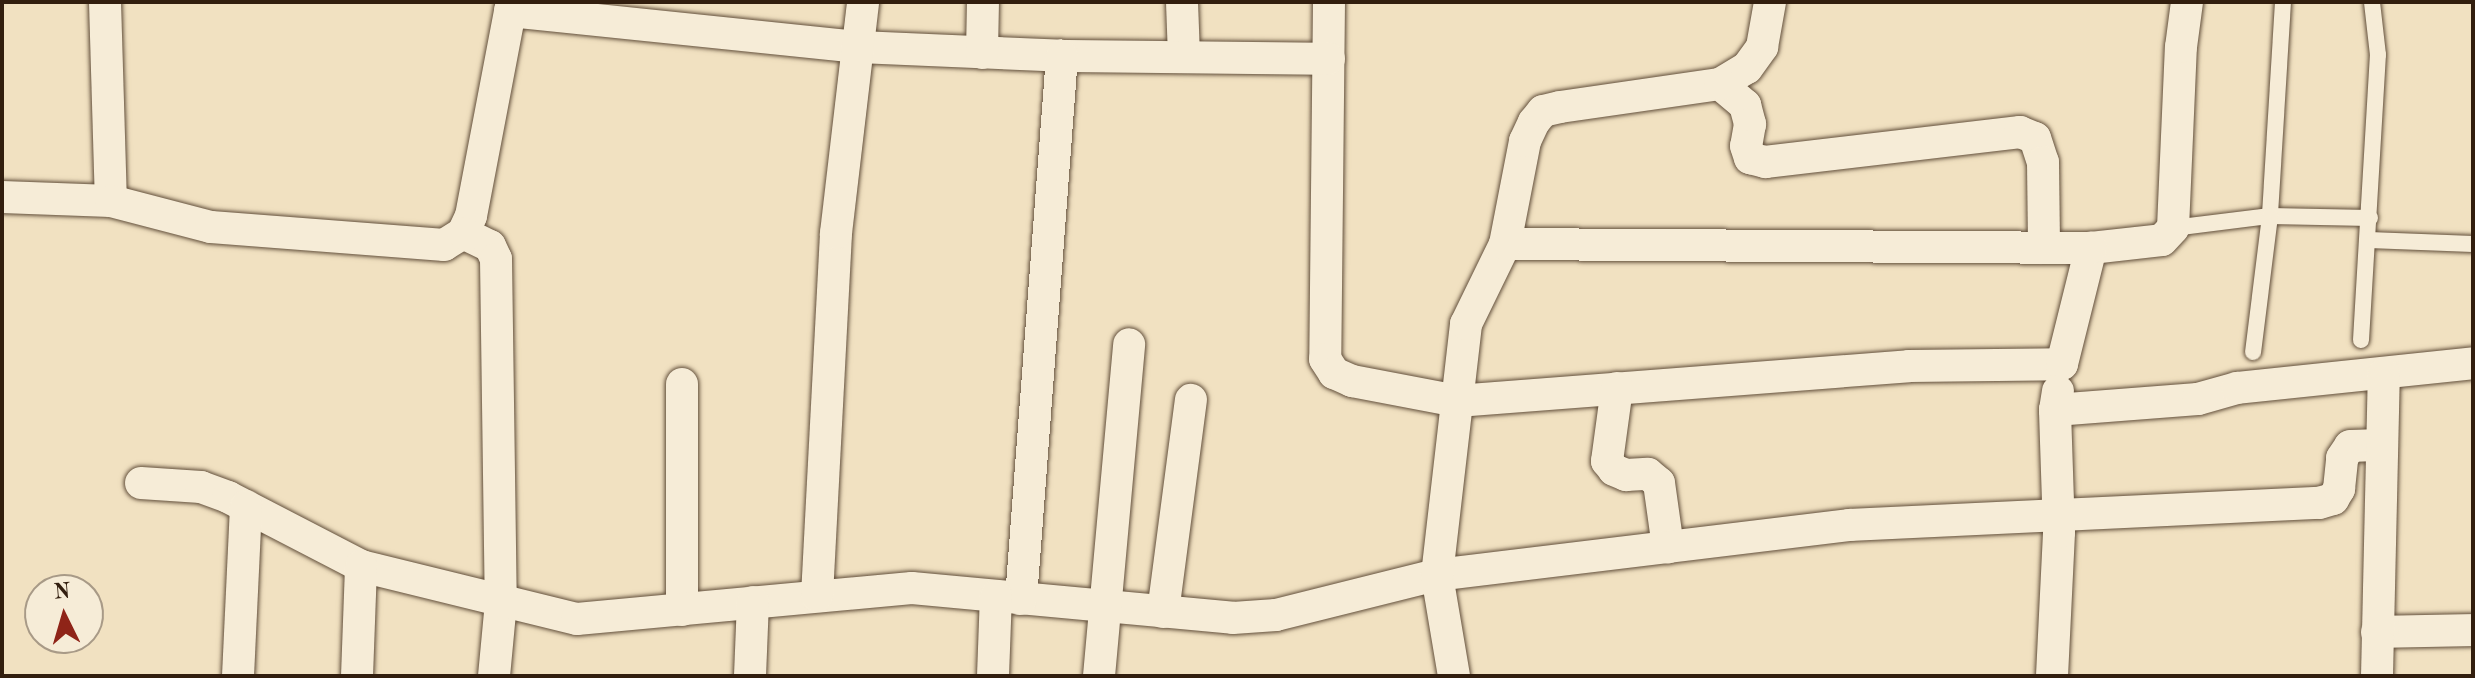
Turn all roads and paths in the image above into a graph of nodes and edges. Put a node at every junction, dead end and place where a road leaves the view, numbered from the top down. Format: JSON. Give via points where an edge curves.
{"nodes":[{"id":1,"x":105,"y":2,"type":"edge"},
{"id":2,"x":863,"y":2,"type":"edge"},
{"id":3,"x":983,"y":2,"type":"edge"},
{"id":4,"x":1182,"y":2,"type":"edge"},
{"id":5,"x":1329,"y":2,"type":"edge"},
{"id":6,"x":1770,"y":2,"type":"edge"},
{"id":7,"x":2187,"y":2,"type":"edge"},
{"id":8,"x":2283,"y":2,"type":"edge"},
{"id":9,"x":2372,"y":2,"type":"edge"},
{"id":10,"x":511,"y":7,"type":"edge"},
{"id":11,"x":859,"y":47,"type":"junction"},
{"id":12,"x":982,"y":53,"type":"junction"},
{"id":13,"x":1062,"y":56,"type":"junction"},
{"id":14,"x":1184,"y":57,"type":"junction"},
{"id":15,"x":1329,"y":59,"type":"junction"},
{"id":16,"x":1720,"y":84,"type":"junction"},
{"id":17,"x":2,"y":197,"type":"edge"},
{"id":18,"x":111,"y":201,"type":"junction"},
{"id":19,"x":2270,"y":216,"type":"junction"},
{"id":20,"x":2370,"y":218,"type":"junction"},
{"id":21,"x":2173,"y":228,"type":"junction"},
{"id":22,"x":463,"y":233,"type":"junction"},
{"id":23,"x":2369,"y":240,"type":"junction"},
{"id":24,"x":1505,"y":244,"type":"junction"},
{"id":25,"x":2473,"y":244,"type":"edge"},
{"id":26,"x":2044,"y":248,"type":"junction"},
{"id":27,"x":2091,"y":248,"type":"junction"},
{"id":28,"x":2361,"y":340,"type":"dead end"},
{"id":29,"x":1129,"y":344,"type":"dead end"},
{"id":30,"x":2253,"y":352,"type":"dead end"},
{"id":31,"x":2473,"y":363,"type":"edge"},
{"id":32,"x":2062,"y":364,"type":"junction"},
{"id":33,"x":2384,"y":374,"type":"junction"},
{"id":34,"x":682,"y":384,"type":"dead end"},
{"id":35,"x":1617,"y":388,"type":"junction"},
{"id":36,"x":1191,"y":400,"type":"dead end"},
{"id":37,"x":1457,"y":401,"type":"junction"},
{"id":38,"x":2055,"y":410,"type":"junction"},
{"id":39,"x":2382,"y":445,"type":"junction"},
{"id":40,"x":141,"y":483,"type":"dead end"},
{"id":41,"x":246,"y":506,"type":"junction"},
{"id":42,"x":2058,"y":516,"type":"junction"},
{"id":43,"x":1668,"y":547,"type":"junction"},
{"id":44,"x":361,"y":566,"type":"junction"},
{"id":45,"x":1437,"y":575,"type":"junction"},
{"id":46,"x":817,"y":596,"type":"junction"},
{"id":47,"x":1008,"y":597,"type":"junction"},
{"id":48,"x":501,"y":602,"type":"junction"},
{"id":49,"x":753,"y":602,"type":"junction"},
{"id":50,"x":1103,"y":606,"type":"junction"},
{"id":51,"x":682,"y":610,"type":"junction"},
{"id":52,"x":1163,"y":612,"type":"junction"},
{"id":53,"x":2473,"y":630,"type":"edge"},
{"id":54,"x":2377,"y":632,"type":"junction"},
{"id":55,"x":238,"y":676,"type":"edge"},
{"id":56,"x":357,"y":676,"type":"edge"},
{"id":57,"x":494,"y":676,"type":"edge"},
{"id":58,"x":750,"y":676,"type":"edge"},
{"id":59,"x":993,"y":676,"type":"edge"},
{"id":60,"x":1099,"y":676,"type":"edge"},
{"id":61,"x":1454,"y":676,"type":"edge"},
{"id":62,"x":2052,"y":676,"type":"edge"},
{"id":63,"x":2377,"y":676,"type":"edge"}],
"edges":[{"from":1,"to":18,"type":"street"},
{"from":2,"to":11,"type":"street"},
{"from":3,"to":12,"type":"street"},
{"from":4,"to":14,"type":"street"},
{"from":5,"to":15,"type":"street"},
{"from":6,"to":16,"type":"street","via":[[1762,47],[1747,68]]},
{"from":7,"to":21,"type":"street"},
{"from":8,"to":19,"type":"lane"},
{"from":9,"to":20,"type":"lane","via":[[2378,55]]},
{"from":10,"to":11,"type":"street"},
{"from":10,"to":22,"type":"street","via":[[471,216]]},
{"from":11,"to":12,"type":"street"},
{"from":11,"to":46,"type":"street","via":[[836,233]]},
{"from":12,"to":13,"type":"street"},
{"from":13,"to":14,"type":"street"},
{"from":13,"to":47,"type":"street"},
{"from":14,"to":15,"type":"street"},
{"from":15,"to":37,"type":"street","via":[[1325,359],[1334,373],[1352,381]]},
{"from":16,"to":24,"type":"street","via":[[1543,111],[1525,141]]},
{"from":16,"to":26,"type":"street","via":[[1745,105],[1750,158],[1765,162],[2020,132],[2035,138],[2043,162]]},
{"from":17,"to":18,"type":"street"},
{"from":18,"to":22,"type":"street","via":[[211,227],[428,245],[444,245]]},
{"from":19,"to":20,"type":"lane"},
{"from":19,"to":21,"type":"lane"},
{"from":19,"to":30,"type":"lane"},
{"from":20,"to":23,"type":"lane"},
{"from":21,"to":27,"type":"street","via":[[2162,240]]},
{"from":22,"to":48,"type":"street","via":[[490,246],[496,259]]},
{"from":23,"to":25,"type":"lane"},
{"from":23,"to":28,"type":"lane"},
{"from":24,"to":26,"type":"street"},
{"from":24,"to":37,"type":"street","via":[[1466,324]]},
{"from":26,"to":27,"type":"street"},
{"from":27,"to":32,"type":"street"},
{"from":29,"to":50,"type":"street"},
{"from":31,"to":33,"type":"street"},
{"from":32,"to":35,"type":"street","via":[[1933,365]]},
{"from":32,"to":38,"type":"street"},
{"from":33,"to":38,"type":"street","via":[[2237,388],[2198,399]]},
{"from":33,"to":39,"type":"street"},
{"from":34,"to":51,"type":"street"},
{"from":35,"to":37,"type":"street"},
{"from":35,"to":43,"type":"street","via":[[1607,461],[1614,470],[1648,474],[1659,483]]},
{"from":36,"to":52,"type":"street"},
{"from":37,"to":45,"type":"street"},
{"from":38,"to":42,"type":"street"},
{"from":39,"to":42,"type":"street","via":[[2350,446],[2342,458],[2339,489],[2333,499],[2319,503]]},
{"from":39,"to":54,"type":"street"},
{"from":40,"to":41,"type":"street","via":[[201,487]]},
{"from":41,"to":44,"type":"street"},
{"from":41,"to":55,"type":"street"},
{"from":42,"to":43,"type":"street","via":[[1849,525]]},
{"from":42,"to":62,"type":"street"},
{"from":43,"to":45,"type":"street"},
{"from":44,"to":48,"type":"street"},
{"from":44,"to":56,"type":"street"},
{"from":45,"to":52,"type":"street","via":[[1276,615],[1233,618]]},
{"from":45,"to":61,"type":"street"},
{"from":46,"to":47,"type":"street","via":[[912,588]]},
{"from":46,"to":49,"type":"street"},
{"from":47,"to":50,"type":"street"},
{"from":47,"to":59,"type":"street"},
{"from":48,"to":51,"type":"street","via":[[577,619]]},
{"from":48,"to":57,"type":"street"},
{"from":49,"to":51,"type":"street"},
{"from":49,"to":58,"type":"street"},
{"from":50,"to":52,"type":"street"},
{"from":50,"to":60,"type":"street"},
{"from":53,"to":54,"type":"street"},
{"from":54,"to":63,"type":"street"}]}
